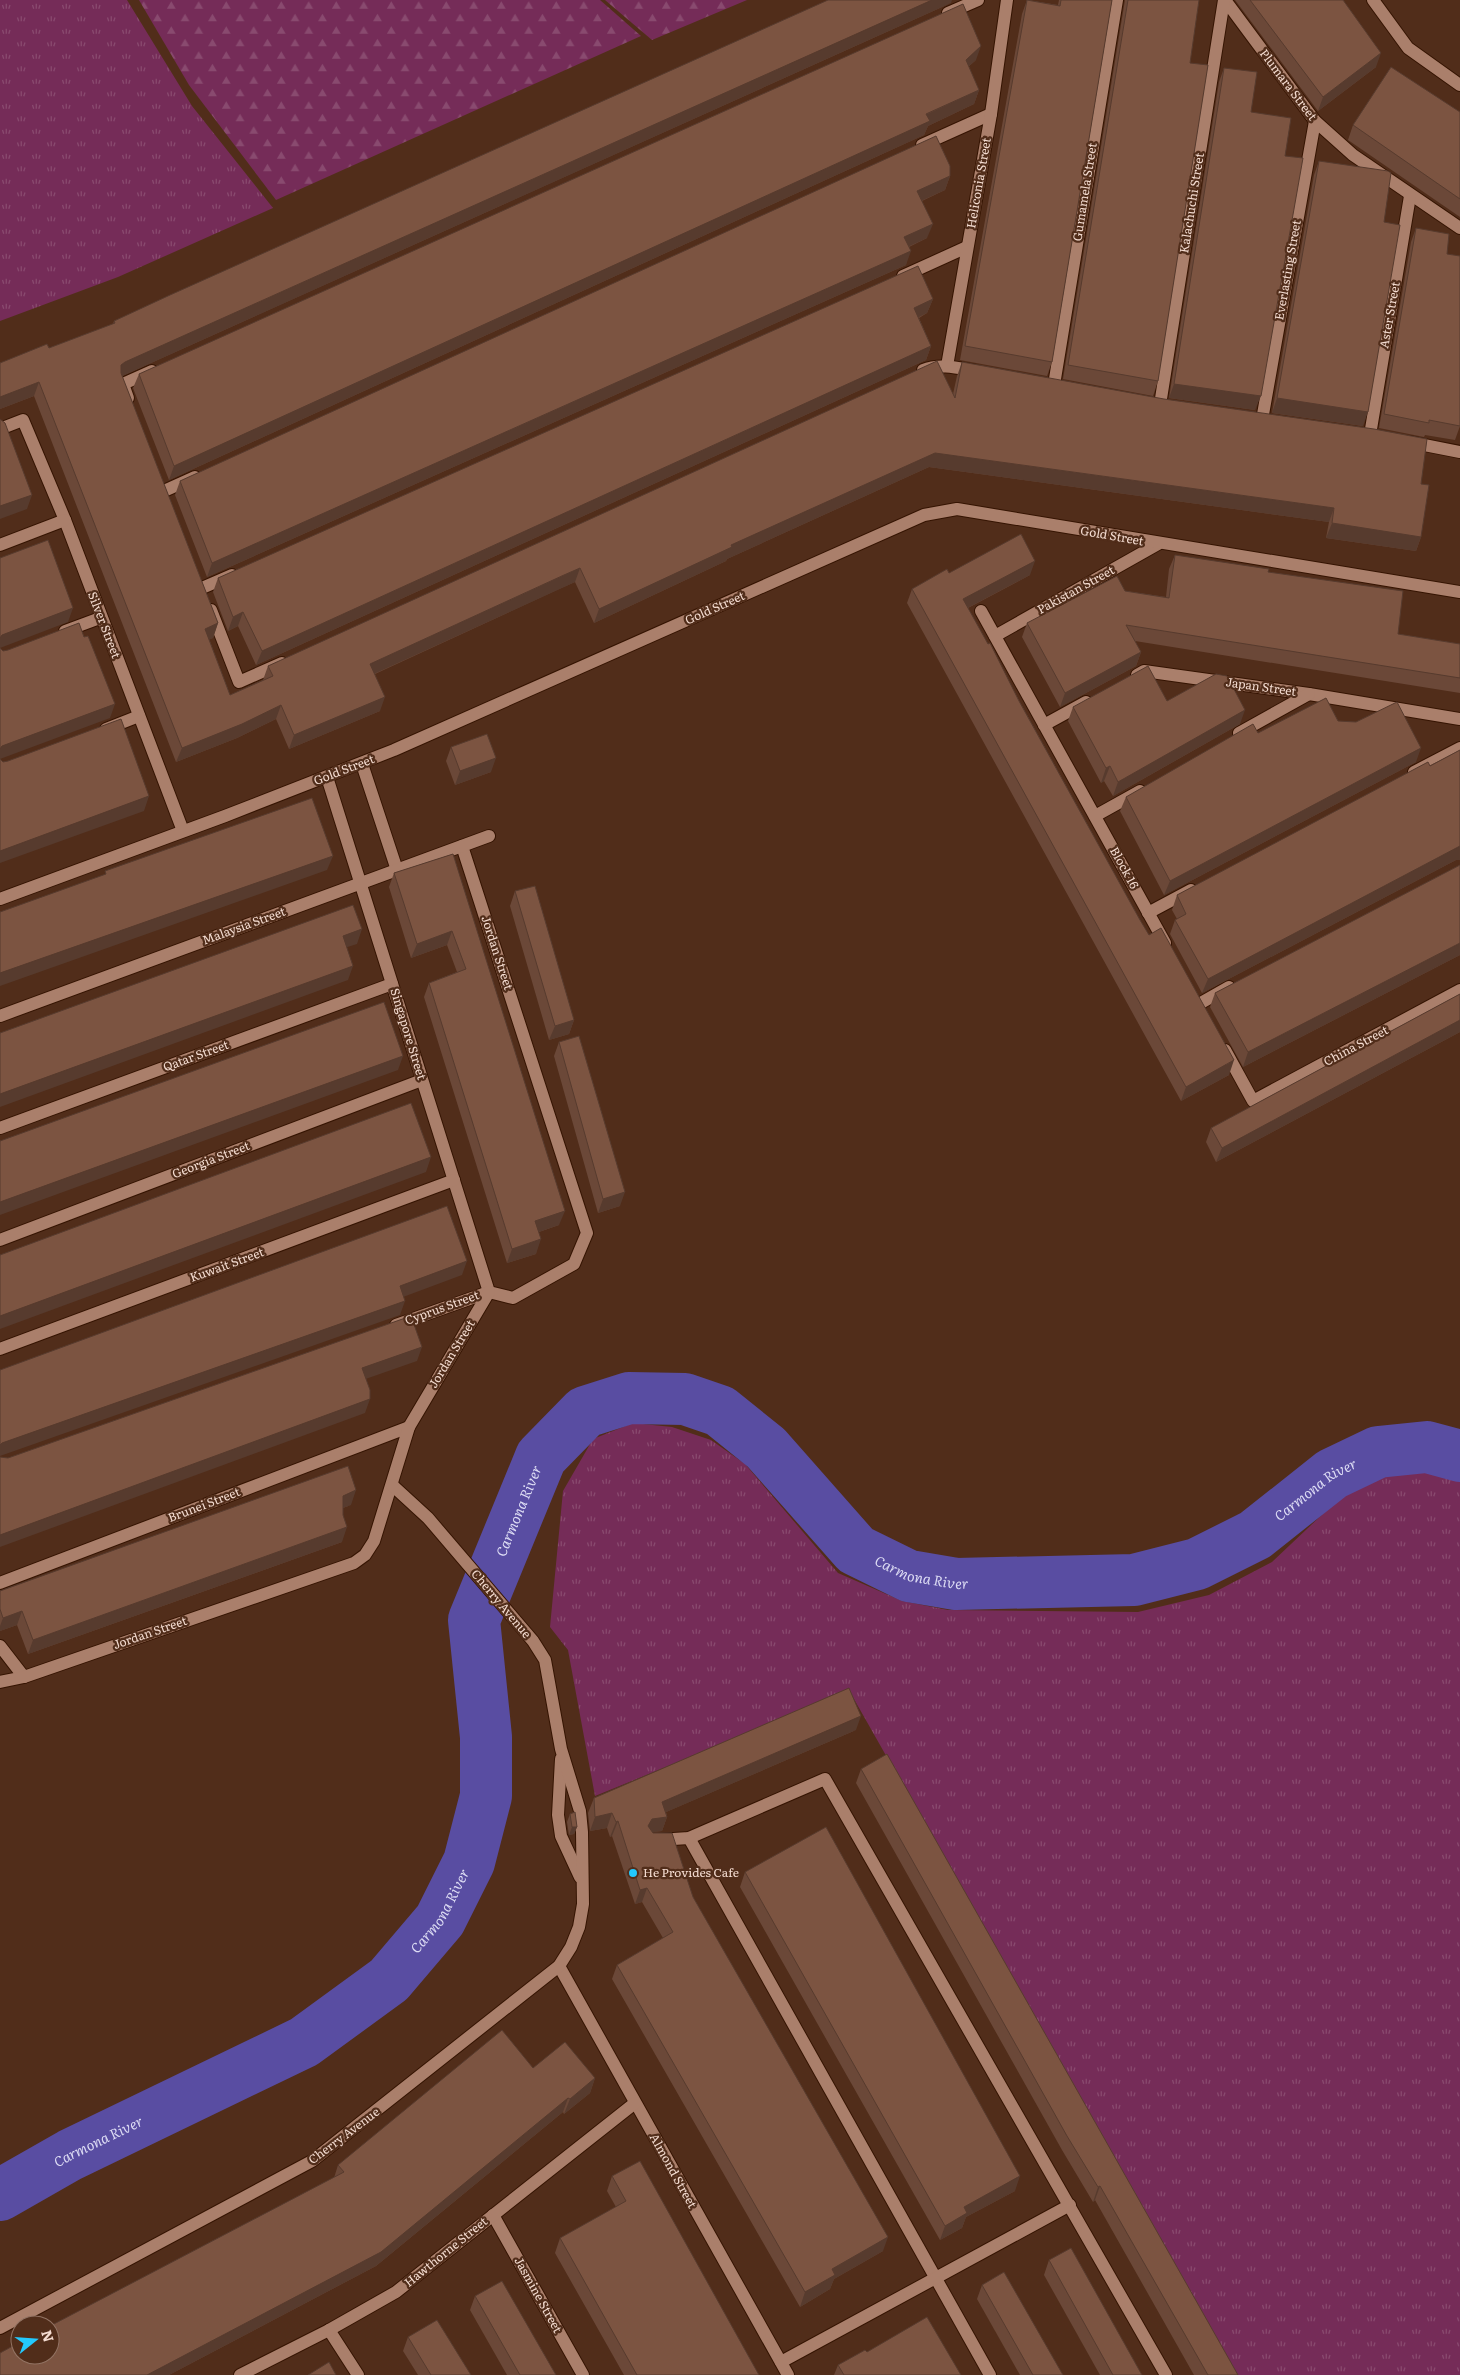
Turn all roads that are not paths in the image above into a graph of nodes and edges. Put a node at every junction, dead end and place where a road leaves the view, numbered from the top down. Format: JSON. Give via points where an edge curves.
{"nodes":[{"id":1,"x":978,"y":0,"type":"edge"},
{"id":2,"x":1007,"y":0,"type":"edge"},
{"id":3,"x":1117,"y":0,"type":"edge"},
{"id":4,"x":1225,"y":0,"type":"edge"},
{"id":5,"x":1373,"y":0,"type":"edge"},
{"id":6,"x":932,"y":20,"type":"edge"},
{"id":7,"x":1460,"y":85,"type":"edge"},
{"id":8,"x":991,"y":114,"type":"junction"},
{"id":9,"x":1315,"y":121,"type":"junction"},
{"id":10,"x":909,"y":151,"type":"edge"},
{"id":11,"x":1410,"y":196,"type":"junction"},
{"id":12,"x":1460,"y":228,"type":"edge"},
{"id":13,"x":967,"y":248,"type":"junction"},
{"id":14,"x":894,"y":280,"type":"edge"},
{"id":15,"x":168,"y":364,"type":"edge"},
{"id":16,"x":948,"y":366,"type":"junction"},
{"id":17,"x":986,"y":373,"type":"edge"},
{"id":18,"x":912,"y":375,"type":"edge"},
{"id":19,"x":1054,"y":385,"type":"edge"},
{"id":20,"x":1160,"y":405,"type":"edge"},
{"id":21,"x":133,"y":411,"type":"edge"},
{"id":22,"x":1262,"y":420,"type":"edge"},
{"id":23,"x":0,"y":429,"type":"edge"},
{"id":24,"x":1369,"y":435,"type":"edge"},
{"id":25,"x":1397,"y":440,"type":"edge"},
{"id":26,"x":1460,"y":452,"type":"edge"},
{"id":27,"x":209,"y":470,"type":"edge"},
{"id":28,"x":164,"y":491,"type":"edge"},
{"id":29,"x":65,"y":520,"type":"junction"},
{"id":30,"x":1158,"y":544,"type":"junction"},
{"id":31,"x":0,"y":545,"type":"edge"},
{"id":32,"x":248,"y":568,"type":"edge"},
{"id":33,"x":1459,"y":588,"type":"edge"},
{"id":34,"x":981,"y":611,"type":"dead end"},
{"id":35,"x":100,"y":618,"type":"junction"},
{"id":36,"x":55,"y":636,"type":"edge"},
{"id":37,"x":995,"y":636,"type":"junction"},
{"id":38,"x":292,"y":658,"type":"edge"},
{"id":39,"x":1127,"y":680,"type":"edge"},
{"id":40,"x":1309,"y":694,"type":"junction"},
{"id":41,"x":1094,"y":698,"type":"edge"},
{"id":42,"x":139,"y":716,"type":"junction"},
{"id":43,"x":1460,"y":719,"type":"edge"},
{"id":44,"x":1044,"y":725,"type":"junction"},
{"id":45,"x":92,"y":734,"type":"edge"},
{"id":46,"x":1232,"y":738,"type":"edge"},
{"id":47,"x":1460,"y":748,"type":"edge"},
{"id":48,"x":362,"y":764,"type":"junction"},
{"id":49,"x":327,"y":777,"type":"junction"},
{"id":50,"x":1399,"y":780,"type":"edge"},
{"id":51,"x":1155,"y":782,"type":"edge"},
{"id":52,"x":1095,"y":816,"type":"junction"},
{"id":53,"x":183,"y":831,"type":"junction"},
{"id":54,"x":488,"y":836,"type":"dead end"},
{"id":55,"x":462,"y":846,"type":"junction"},
{"id":56,"x":397,"y":870,"type":"junction"},
{"id":57,"x":361,"y":883,"type":"junction"},
{"id":58,"x":1200,"y":885,"type":"edge"},
{"id":59,"x":0,"y":898,"type":"edge"},
{"id":60,"x":1148,"y":913,"type":"junction"},
{"id":61,"x":1171,"y":954,"type":"edge"},
{"id":62,"x":1242,"y":981,"type":"edge"},
{"id":63,"x":392,"y":984,"type":"junction"},
{"id":64,"x":1460,"y":990,"type":"edge"},
{"id":65,"x":1199,"y":1003,"type":"edge"},
{"id":66,"x":0,"y":1016,"type":"edge"},
{"id":67,"x":1217,"y":1036,"type":"edge"},
{"id":68,"x":422,"y":1080,"type":"junction"},
{"id":69,"x":0,"y":1128,"type":"edge"},
{"id":70,"x":454,"y":1180,"type":"junction"},
{"id":71,"x":0,"y":1240,"type":"edge"},
{"id":72,"x":489,"y":1292,"type":"junction"},
{"id":73,"x":386,"y":1329,"type":"edge"},
{"id":74,"x":0,"y":1349,"type":"edge"},
{"id":75,"x":409,"y":1427,"type":"junction"},
{"id":76,"x":392,"y":1485,"type":"junction"},
{"id":77,"x":0,"y":1583,"type":"edge"},
{"id":78,"x":0,"y":1646,"type":"edge"},
{"id":79,"x":24,"y":1677,"type":"junction"},
{"id":80,"x":0,"y":1682,"type":"edge"},
{"id":81,"x":561,"y":1749,"type":"junction"},
{"id":82,"x":689,"y":1838,"type":"junction"},
{"id":83,"x":651,"y":1840,"type":"edge"},
{"id":84,"x":582,"y":1881,"type":"junction"},
{"id":85,"x":559,"y":1966,"type":"junction"},
{"id":86,"x":635,"y":2103,"type":"junction"},
{"id":87,"x":1070,"y":2205,"type":"junction"},
{"id":88,"x":493,"y":2215,"type":"junction"},
{"id":89,"x":935,"y":2278,"type":"junction"},
{"id":90,"x":0,"y":2328,"type":"edge"},
{"id":91,"x":329,"y":2330,"type":"junction"},
{"id":92,"x":781,"y":2362,"type":"junction"},
{"id":93,"x":240,"y":2375,"type":"edge"},
{"id":94,"x":358,"y":2375,"type":"edge"},
{"id":95,"x":584,"y":2375,"type":"edge"},
{"id":96,"x":788,"y":2375,"type":"edge"},
{"id":97,"x":990,"y":2375,"type":"edge"},
{"id":98,"x":1166,"y":2375,"type":"edge"}],
"edges":[{"from":1,"to":6,"type":"street"},
{"from":2,"to":8,"type":"street","name":"Heliconia Street"},
{"from":3,"to":19,"type":"street","name":"Gumamela Street"},
{"from":4,"to":9,"type":"street","name":"Plumara Street"},
{"from":4,"to":20,"type":"street","name":"Kalachuchi Street"},
{"from":5,"to":7,"type":"street","via":[[1408,48]]},
{"from":8,"to":10,"type":"street"},
{"from":8,"to":13,"type":"street","name":"Heliconia Street"},
{"from":9,"to":11,"type":"street","name":"Plumara Street","via":[[1353,155]]},
{"from":9,"to":22,"type":"street","name":"Everlasting Street"},
{"from":11,"to":12,"type":"street","name":"Plumara Street"},
{"from":11,"to":24,"type":"street","name":"Aster Street"},
{"from":13,"to":14,"type":"street"},
{"from":13,"to":16,"type":"street","name":"Heliconia Street"},
{"from":15,"to":21,"type":"street","via":[[123,384]]},
{"from":16,"to":17,"type":"street"},
{"from":16,"to":18,"type":"street","via":[[930,367]]},
{"from":23,"to":29,"type":"street","name":"Silver Street","via":[[23,420]]},
{"from":25,"to":26,"type":"street"},
{"from":27,"to":28,"type":"street"},
{"from":29,"to":31,"type":"street"},
{"from":29,"to":35,"type":"street","name":"Silver Street"},
{"from":30,"to":33,"type":"street","name":"Gold Street"},
{"from":30,"to":37,"type":"street","name":"Pakistan Street"},
{"from":30,"to":48,"type":"street","name":"Gold Street","via":[[957,509],[924,516]]},
{"from":32,"to":38,"type":"street","via":[[200,584],[239,682]]},
{"from":34,"to":37,"type":"street","name":"Block 16"},
{"from":35,"to":36,"type":"street"},
{"from":35,"to":42,"type":"street","name":"Silver Street"},
{"from":37,"to":44,"type":"street","name":"Block 16"},
{"from":39,"to":40,"type":"street","name":"Japan Street","via":[[1144,671]]},
{"from":40,"to":43,"type":"street","name":"Japan Street"},
{"from":40,"to":46,"type":"street"},
{"from":41,"to":44,"type":"street"},
{"from":42,"to":45,"type":"street"},
{"from":42,"to":53,"type":"street","name":"Silver Street"},
{"from":44,"to":52,"type":"street","name":"Block 16"},
{"from":47,"to":50,"type":"street"},
{"from":48,"to":49,"type":"street","name":"Gold Street"},
{"from":48,"to":56,"type":"street"},
{"from":49,"to":53,"type":"street","name":"Gold Street"},
{"from":49,"to":57,"type":"street","name":"Singapore Street"},
{"from":51,"to":52,"type":"street"},
{"from":52,"to":60,"type":"street","name":"Block 16"},
{"from":53,"to":59,"type":"street","name":"Gold Street"},
{"from":54,"to":55,"type":"street","name":"Malaysia Street"},
{"from":55,"to":56,"type":"street","name":"Malaysia Street"},
{"from":55,"to":72,"type":"street","name":"Jordan Street","via":[[588,1233],[574,1264],[513,1298]]},
{"from":56,"to":57,"type":"street","name":"Malaysia Street"},
{"from":57,"to":63,"type":"street","name":"Singapore Street"},
{"from":57,"to":66,"type":"street","name":"Malaysia Street"},
{"from":58,"to":60,"type":"street"},
{"from":60,"to":61,"type":"street","name":"Block 16"},
{"from":62,"to":65,"type":"street"},
{"from":63,"to":68,"type":"street","name":"Singapore Street"},
{"from":63,"to":69,"type":"street","name":"Qatar Street"},
{"from":64,"to":67,"type":"street","name":"China Street","via":[[1253,1101]]},
{"from":68,"to":70,"type":"street","name":"Singapore Street"},
{"from":68,"to":71,"type":"street","name":"Georgia Street"},
{"from":70,"to":72,"type":"street","name":"Singapore Street"},
{"from":70,"to":74,"type":"street","name":"Kuwait Street"},
{"from":72,"to":73,"type":"street","name":"Cyprus Street"},
{"from":72,"to":75,"type":"street","name":"Jordan Street"},
{"from":75,"to":76,"type":"street","name":"Jordan Street"},
{"from":75,"to":77,"type":"street","name":"Brunei Street"},
{"from":76,"to":79,"type":"street","name":"Jordan Street","via":[[374,1541],[365,1555],[354,1563]]},
{"from":76,"to":81,"type":"street","name":"Cherry Avenue","via":[[428,1518],[533,1641],[545,1660]]},
{"from":78,"to":79,"type":"street"},
{"from":79,"to":80,"type":"street","name":"Jordan Street"},
{"from":81,"to":84,"type":"street","name":"Cherry Avenue","via":[[580,1811]]},
{"from":81,"to":84,"type":"street","name":"Cherry Avenue","via":[[558,1815],[561,1836]]},
{"from":82,"to":83,"type":"street"},
{"from":82,"to":87,"type":"street","via":[[825,1779]]},
{"from":82,"to":89,"type":"street"},
{"from":84,"to":85,"type":"street","name":"Cherry Avenue","via":[[579,1928]]},
{"from":85,"to":86,"type":"street","name":"Almond Street"},
{"from":85,"to":90,"type":"street","name":"Cherry Avenue","via":[[312,2161]]},
{"from":86,"to":88,"type":"street","name":"Hawthorne Street"},
{"from":86,"to":92,"type":"street","name":"Almond Street"},
{"from":87,"to":89,"type":"street"},
{"from":87,"to":98,"type":"street"},
{"from":88,"to":91,"type":"street","name":"Hawthorne Street","via":[[396,2292]]},
{"from":88,"to":95,"type":"street","name":"Jasmine Street"},
{"from":89,"to":92,"type":"street"},
{"from":89,"to":97,"type":"street"},
{"from":91,"to":93,"type":"street","name":"Hawthorne Street"},
{"from":91,"to":94,"type":"street"},
{"from":92,"to":96,"type":"street","name":"Almond Street"}]}
